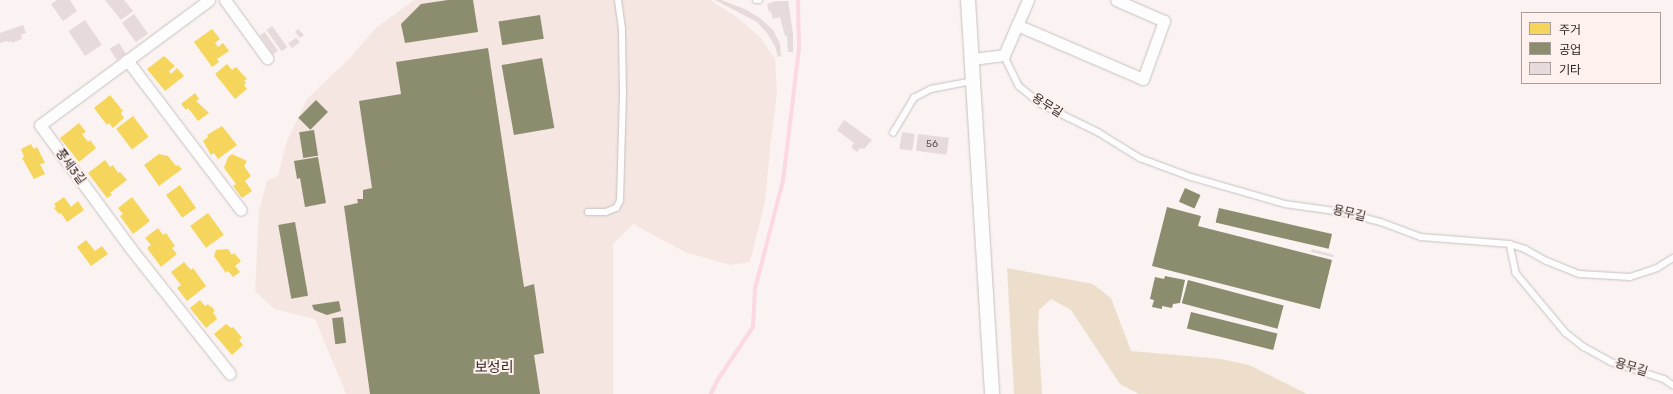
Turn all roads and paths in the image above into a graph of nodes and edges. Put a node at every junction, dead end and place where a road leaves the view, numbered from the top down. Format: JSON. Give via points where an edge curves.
{"nodes":[{"id":1,"x":209,"y":0,"type":"edge"},
{"id":2,"x":225,"y":0,"type":"edge"},
{"id":3,"x":618,"y":0,"type":"edge"},
{"id":4,"x":968,"y":0,"type":"edge"},
{"id":5,"x":1028,"y":0,"type":"edge"},
{"id":6,"x":1116,"y":0,"type":"edge"},
{"id":7,"x":1017,"y":25,"type":"junction"},
{"id":8,"x":1004,"y":55,"type":"junction"},
{"id":9,"x":267,"y":58,"type":"dead end"},
{"id":10,"x":972,"y":59,"type":"junction"},
{"id":11,"x":127,"y":60,"type":"junction"},
{"id":12,"x":973,"y":81,"type":"junction"},
{"id":13,"x":893,"y":133,"type":"dead end"},
{"id":14,"x":241,"y":210,"type":"dead end"},
{"id":15,"x":588,"y":212,"type":"dead end"},
{"id":16,"x":1510,"y":244,"type":"junction"},
{"id":17,"x":1673,"y":258,"type":"edge"},
{"id":18,"x":230,"y":374,"type":"dead end"},
{"id":19,"x":1673,"y":385,"type":"edge"},
{"id":20,"x":992,"y":394,"type":"edge"}],
"edges":[{"from":1,"to":11,"type":"street","name":"풍세3길"},
{"from":2,"to":9,"type":"street"},
{"from":3,"to":15,"type":"lane","via":[[622,29],[623,96],[620,201],[616,208],[606,212]]},
{"from":4,"to":10,"type":"street"},
{"from":5,"to":7,"type":"street"},
{"from":6,"to":7,"type":"street","via":[[1164,21],[1143,79]]},
{"from":7,"to":8,"type":"street"},
{"from":8,"to":10,"type":"street"},
{"from":8,"to":16,"type":"lane","name":"용무길","via":[[1019,86],[1041,104],[1098,132],[1140,158],[1191,177],[1285,204],[1344,212],[1421,236]]},
{"from":10,"to":12,"type":"street"},
{"from":11,"to":14,"type":"street"},
{"from":11,"to":18,"type":"street","name":"풍세3길","via":[[40,125],[131,249]]},
{"from":12,"to":13,"type":"lane","via":[[931,89],[914,98]]},
{"from":12,"to":20,"type":"street"},
{"from":16,"to":17,"type":"lane","via":[[1580,274],[1630,277],[1656,268]]},
{"from":16,"to":19,"type":"lane","name":"용무길","via":[[1516,273],[1566,333],[1584,347],[1611,362],[1664,379]]}]}
